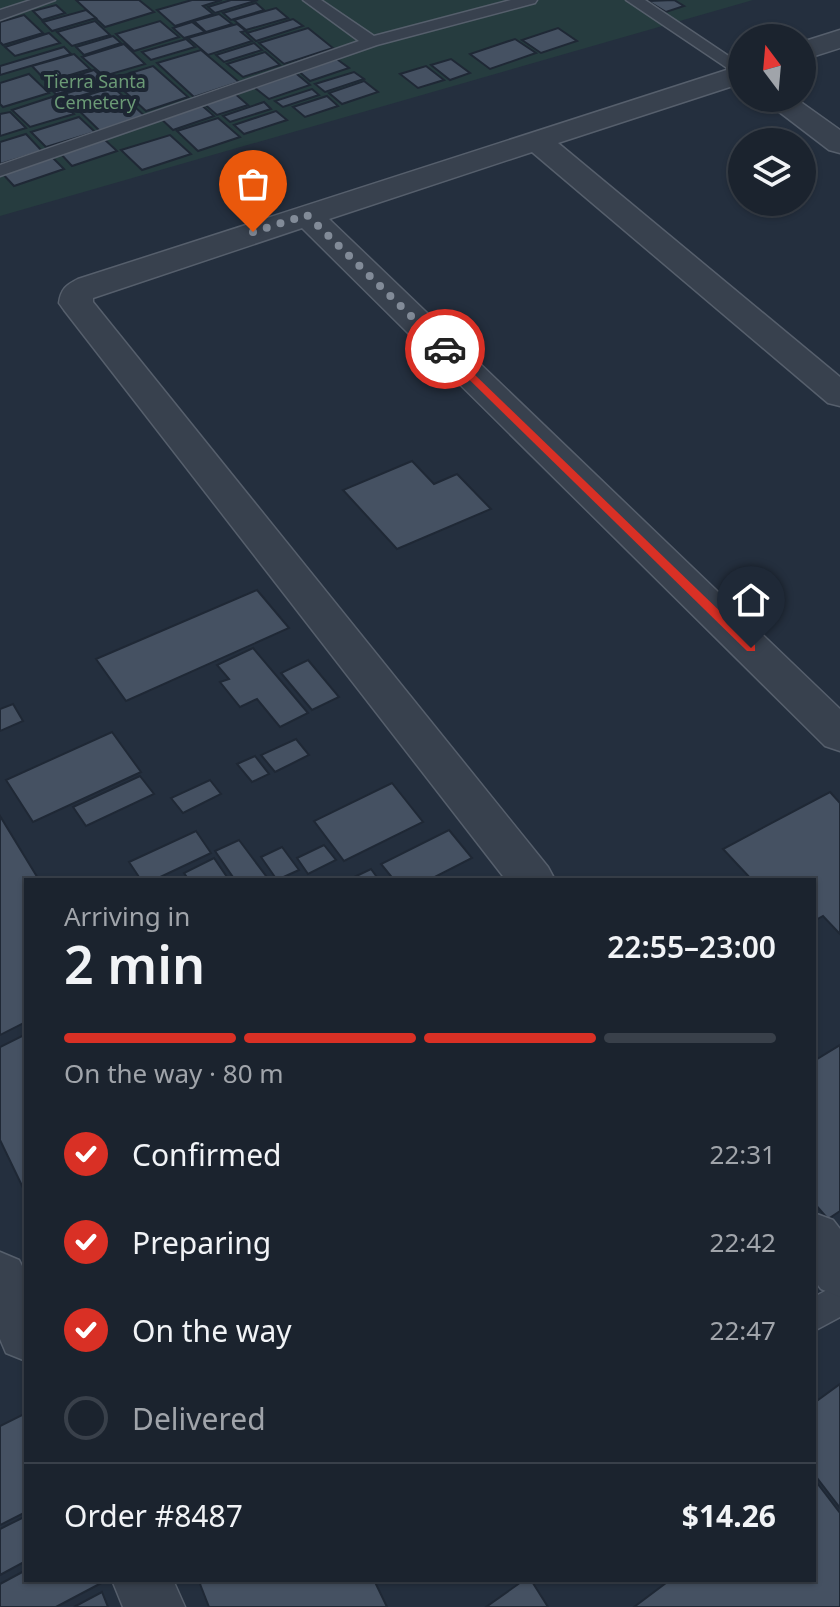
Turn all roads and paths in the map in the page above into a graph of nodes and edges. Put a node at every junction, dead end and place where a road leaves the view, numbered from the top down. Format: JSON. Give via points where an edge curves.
{"nodes":[{"id":1,"x":47,"y":0,"type":"edge"},
{"id":2,"x":311,"y":0,"type":"edge"},
{"id":3,"x":529,"y":0,"type":"edge"},
{"id":4,"x":634,"y":0,"type":"edge"},
{"id":5,"x":0,"y":15,"type":"edge"},
{"id":6,"x":840,"y":38,"type":"edge"},
{"id":7,"x":371,"y":42,"type":"junction"},
{"id":8,"x":816,"y":47,"type":"edge"},
{"id":9,"x":728,"y":64,"type":"edge"},
{"id":10,"x":728,"y":78,"type":"edge"},
{"id":11,"x":795,"y":112,"type":"edge"},
{"id":12,"x":536,"y":140,"type":"junction"},
{"id":13,"x":840,"y":144,"type":"edge"},
{"id":14,"x":0,"y":171,"type":"edge"},
{"id":15,"x":307,"y":215,"type":"junction"},
{"id":16,"x":840,"y":395,"type":"edge"},
{"id":17,"x":840,"y":735,"type":"edge"},
{"id":18,"x":530,"y":878,"type":"edge"},
{"id":19,"x":816,"y":1241,"type":"edge"},
{"id":20,"x":840,"y":1271,"type":"edge"},
{"id":21,"x":0,"y":1278,"type":"edge"},
{"id":22,"x":840,"y":1299,"type":"edge"},
{"id":23,"x":816,"y":1314,"type":"edge"},
{"id":24,"x":24,"y":1330,"type":"edge"},
{"id":25,"x":143,"y":1582,"type":"edge"},
{"id":26,"x":154,"y":1607,"type":"edge"}],
"edges":[{"from":1,"to":5,"type":"lane"},
{"from":2,"to":7,"type":"lane"},
{"from":3,"to":7,"type":"lane"},
{"from":4,"to":9,"type":"lane"},
{"from":6,"to":8,"type":"street"},
{"from":7,"to":14,"type":"lane"},
{"from":10,"to":12,"type":"street"},
{"from":11,"to":13,"type":"street"},
{"from":12,"to":15,"type":"street"},
{"from":12,"to":16,"type":"street"},
{"from":15,"to":17,"type":"street"},
{"from":15,"to":18,"type":"street","via":[[90,286],[77,293],[76,303]]},
{"from":19,"to":20,"type":"street"},
{"from":21,"to":24,"type":"street"},
{"from":22,"to":23,"type":"lane"},
{"from":25,"to":26,"type":"street"}]}
